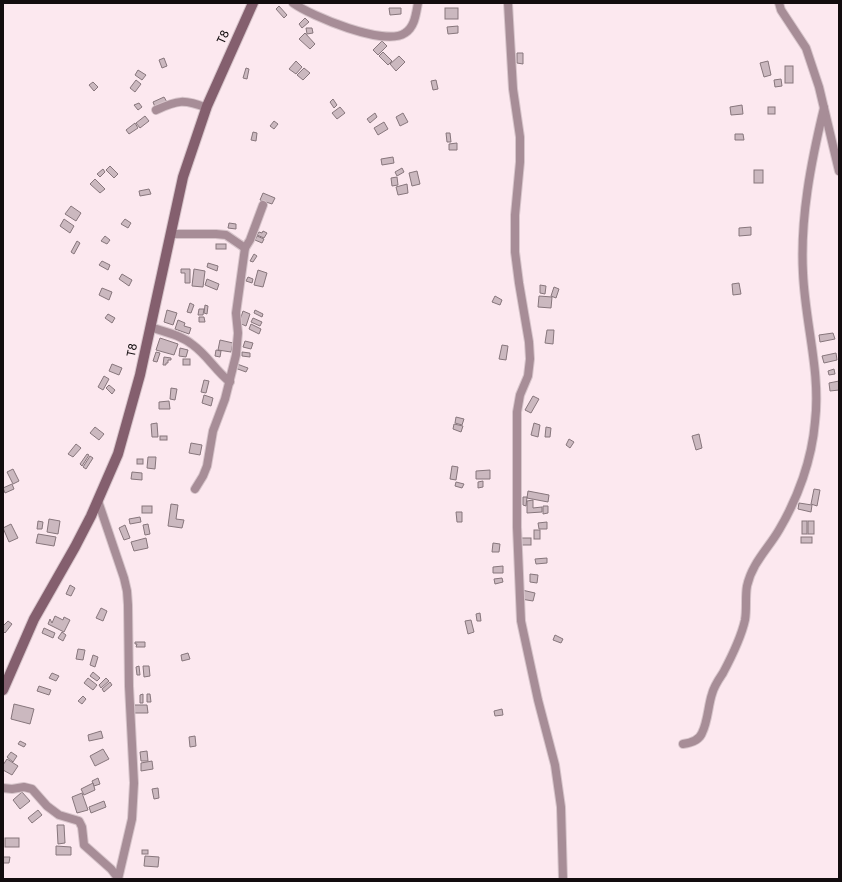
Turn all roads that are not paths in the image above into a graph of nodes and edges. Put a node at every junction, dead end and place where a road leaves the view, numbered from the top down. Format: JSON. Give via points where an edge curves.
{"nodes":[{"id":1,"x":253,"y":3,"type":"edge"},
{"id":2,"x":293,"y":3,"type":"edge"},
{"id":3,"x":418,"y":3,"type":"edge"},
{"id":4,"x":508,"y":3,"type":"edge"},
{"id":5,"x":779,"y":3,"type":"edge"},
{"id":6,"x":206,"y":108,"type":"junction"},
{"id":7,"x":824,"y":108,"type":"junction"},
{"id":8,"x":156,"y":110,"type":"dead end"},
{"id":9,"x":839,"y":171,"type":"edge"},
{"id":10,"x":263,"y":205,"type":"dead end"},
{"id":11,"x":171,"y":234,"type":"junction"},
{"id":12,"x":246,"y":248,"type":"junction"},
{"id":13,"x":150,"y":327,"type":"junction"},
{"id":14,"x":230,"y":382,"type":"junction"},
{"id":15,"x":195,"y":489,"type":"dead end"},
{"id":16,"x":98,"y":502,"type":"junction"},
{"id":17,"x":3,"y":690,"type":"edge"},
{"id":18,"x":683,"y":744,"type":"dead end"},
{"id":19,"x":3,"y":788,"type":"edge"},
{"id":20,"x":118,"y":879,"type":"edge"},
{"id":21,"x":563,"y":879,"type":"edge"}],
"edges":[{"from":1,"to":6,"type":"street","name":"T8"},
{"from":2,"to":3,"type":"street","via":[[307,12],[360,32],[387,37],[405,33],[414,22]]},
{"from":4,"to":21,"type":"street","via":[[513,89],[520,137],[515,252],[530,359],[528,376],[520,395],[517,412],[517,527],[521,621],[556,771]]},
{"from":5,"to":7,"type":"street","via":[[806,48]]},
{"from":6,"to":8,"type":"street","via":[[184,101]]},
{"from":6,"to":11,"type":"street","name":"T8","via":[[183,177]]},
{"from":7,"to":9,"type":"street"},
{"from":7,"to":18,"type":"street","via":[[811,166],[804,236],[803,272],[817,398],[812,444],[800,486],[779,530],[750,574],[746,619],[740,639],[712,692],[702,735],[692,743]]},
{"from":10,"to":12,"type":"street"},
{"from":11,"to":12,"type":"street","via":[[226,235]]},
{"from":11,"to":13,"type":"street","name":"T8"},
{"from":12,"to":14,"type":"street","via":[[236,313],[238,344]]},
{"from":13,"to":14,"type":"street","via":[[178,336],[193,345]]},
{"from":13,"to":16,"type":"street","name":"T8","via":[[118,454]]},
{"from":14,"to":15,"type":"street","via":[[213,431],[203,476]]},
{"from":16,"to":17,"type":"street","name":"T8","via":[[34,619]]},
{"from":16,"to":20,"type":"street","via":[[124,578],[128,605],[134,783],[132,819]]},
{"from":19,"to":20,"type":"street","via":[[32,789],[59,815],[79,821],[84,845],[111,869]]}]}
